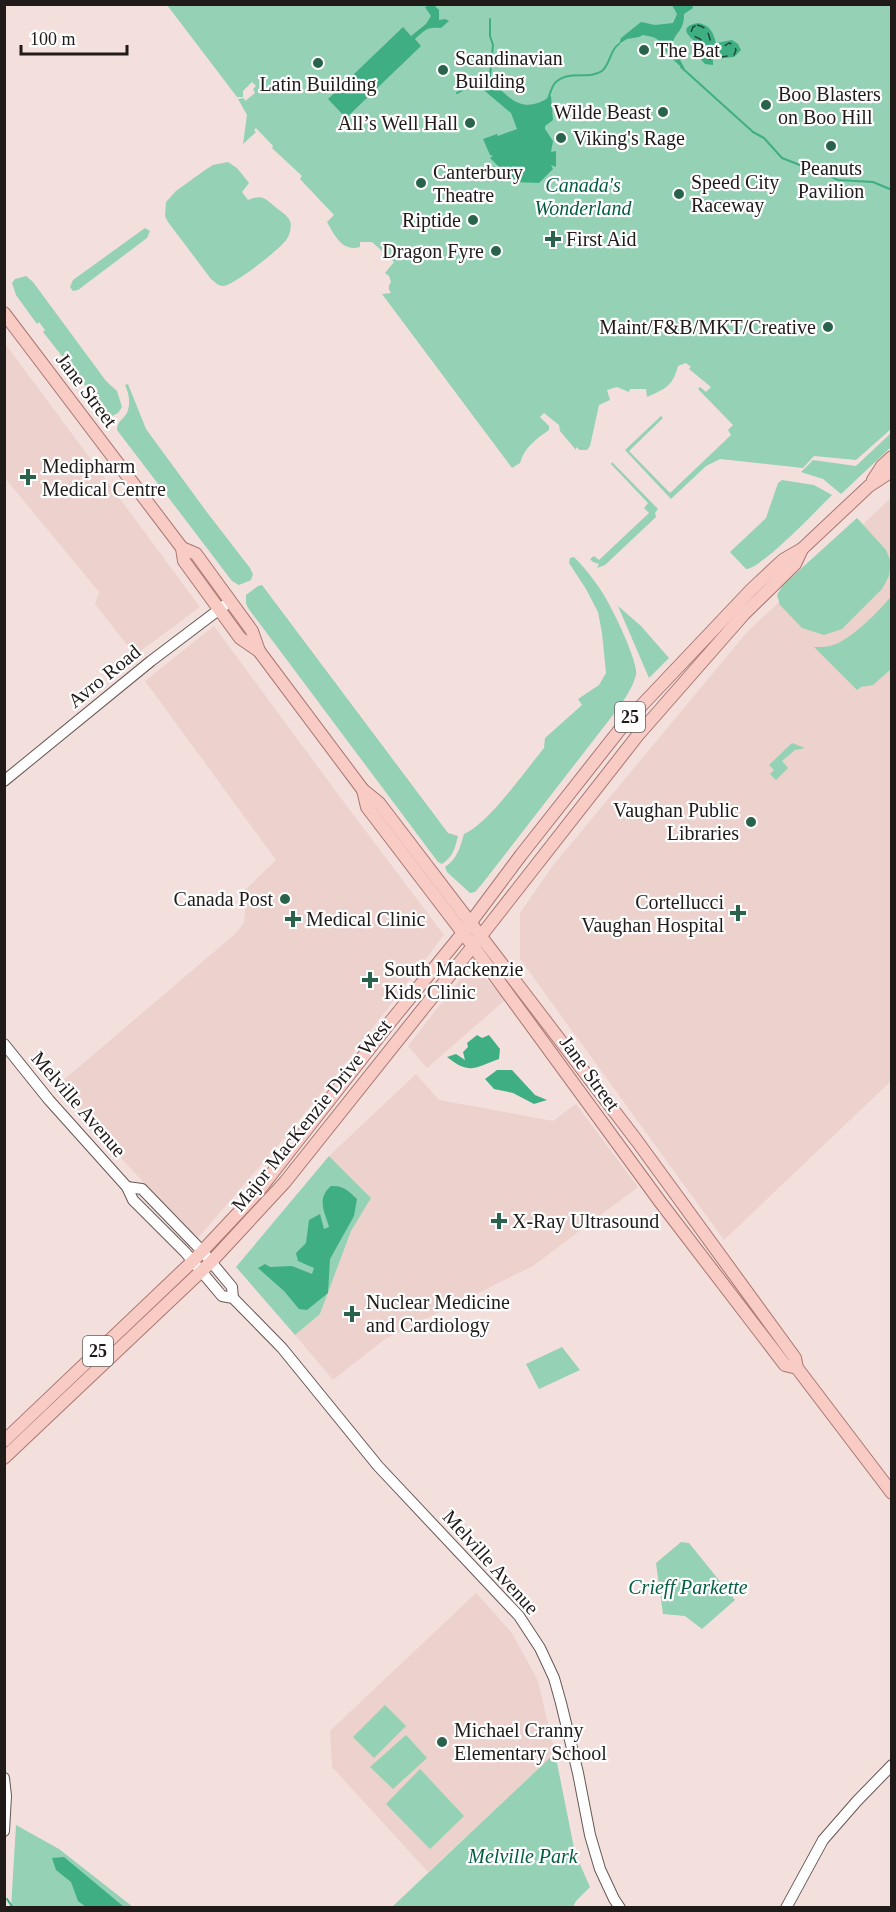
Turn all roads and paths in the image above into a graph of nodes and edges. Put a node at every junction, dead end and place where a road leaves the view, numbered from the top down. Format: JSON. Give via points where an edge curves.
{"nodes":[{"id":1,"x":4,"y":313,"type":"edge"},
{"id":2,"x":891,"y":457,"type":"edge"},
{"id":3,"x":891,"y":471,"type":"edge"},
{"id":4,"x":869,"y":486,"type":"junction"},
{"id":5,"x":802,"y":549,"type":"junction"},
{"id":6,"x":224,"y":605,"type":"junction"},
{"id":7,"x":4,"y":781,"type":"edge"},
{"id":8,"x":363,"y":790,"type":"junction"},
{"id":9,"x":471,"y":922,"type":"junction"},
{"id":10,"x":462,"y":934,"type":"junction"},
{"id":11,"x":477,"y":941,"type":"junction"},
{"id":12,"x":4,"y":1044,"type":"edge"},
{"id":13,"x":127,"y":1187,"type":"junction"},
{"id":14,"x":202,"y":1251,"type":"junction"},
{"id":15,"x":193,"y":1261,"type":"junction"},
{"id":16,"x":211,"y":1262,"type":"junction"},
{"id":17,"x":201,"y":1272,"type":"junction"},
{"id":18,"x":233,"y":1298,"type":"junction"},
{"id":19,"x":797,"y":1368,"type":"junction"},
{"id":20,"x":4,"y":1442,"type":"edge"},
{"id":21,"x":4,"y":1458,"type":"edge"},
{"id":22,"x":891,"y":1493,"type":"edge"},
{"id":23,"x":891,"y":1765,"type":"edge"},
{"id":24,"x":4,"y":1778,"type":"edge"},
{"id":25,"x":4,"y":1831,"type":"edge"},
{"id":26,"x":620,"y":1908,"type":"edge"},
{"id":27,"x":786,"y":1908,"type":"edge"}],
"edges":[{"from":1,"to":6,"type":"main road","name":"Jane Street","via":[[182,548],[196,554]]},
{"from":2,"to":4,"type":"main road","name":"Major MacKenzie Drive West","number":"25"},
{"from":3,"to":4,"type":"main road","name":"Major MacKenzie Drive West","number":"25"},
{"from":4,"to":5,"type":"main road","name":"Major MacKenzie Drive West","number":"25"},
{"from":5,"to":9,"type":"main road","name":"Major MacKenzie Drive West","number":"25","via":[[783,560],[751,590],[625,723]]},
{"from":5,"to":11,"type":"main road","name":"Major MacKenzie Drive West","number":"25","via":[[795,564],[744,614],[652,717]]},
{"from":6,"to":7,"type":"street","name":"Avro Road"},
{"from":6,"to":8,"type":"main road","name":"Jane Street","via":[[252,631],[259,651]]},
{"from":8,"to":9,"type":"main road","name":"Jane Street","via":[[379,803]]},
{"from":8,"to":10,"type":"main road","name":"Jane Street","via":[[368,807]]},
{"from":9,"to":10,"type":"main road","name":"Major MacKenzie Drive West","number":"25"},
{"from":9,"to":11,"type":"main road","name":"Jane Street"},
{"from":10,"to":11,"type":"main road","name":"Jane Street"},
{"from":10,"to":14,"type":"main road","name":"Major MacKenzie Drive West","number":"25","via":[[276,1170]]},
{"from":11,"to":16,"type":"main road","name":"Major MacKenzie Drive West","number":"25","via":[[285,1182]]},
{"from":11,"to":19,"type":"main road","name":"Jane Street","via":[[654,1164],[795,1358]]},
{"from":11,"to":19,"type":"main road","name":"Jane Street","via":[[650,1188],[785,1365]]},
{"from":12,"to":13,"type":"street","name":"Melville Avenue"},
{"from":13,"to":14,"type":"street","name":"Melville Avenue","via":[[142,1189]]},
{"from":13,"to":15,"type":"street","name":"Melville Avenue","via":[[133,1200]]},
{"from":14,"to":15,"type":"main road","name":"Major MacKenzie Drive West","number":"25"},
{"from":14,"to":16,"type":"street","name":"Melville Avenue"},
{"from":15,"to":17,"type":"street","name":"Melville Avenue"},
{"from":15,"to":20,"type":"main road","name":"Major MacKenzie Drive West","number":"25"},
{"from":16,"to":17,"type":"main road","name":"Major MacKenzie Drive West","number":"25"},
{"from":16,"to":18,"type":"street","name":"Melville Avenue","via":[[232,1287]]},
{"from":17,"to":18,"type":"street","name":"Melville Avenue","via":[[222,1296]]},
{"from":17,"to":21,"type":"main road","name":"Major MacKenzie Drive West","number":"25"},
{"from":18,"to":26,"type":"street","name":"Melville Avenue","via":[[282,1348],[378,1466],[519,1617],[540,1648],[561,1703],[600,1869]]},
{"from":19,"to":22,"type":"main road","name":"Jane Street"},
{"from":23,"to":27,"type":"street","via":[[823,1840]]},
{"from":24,"to":25,"type":"street"}]}
